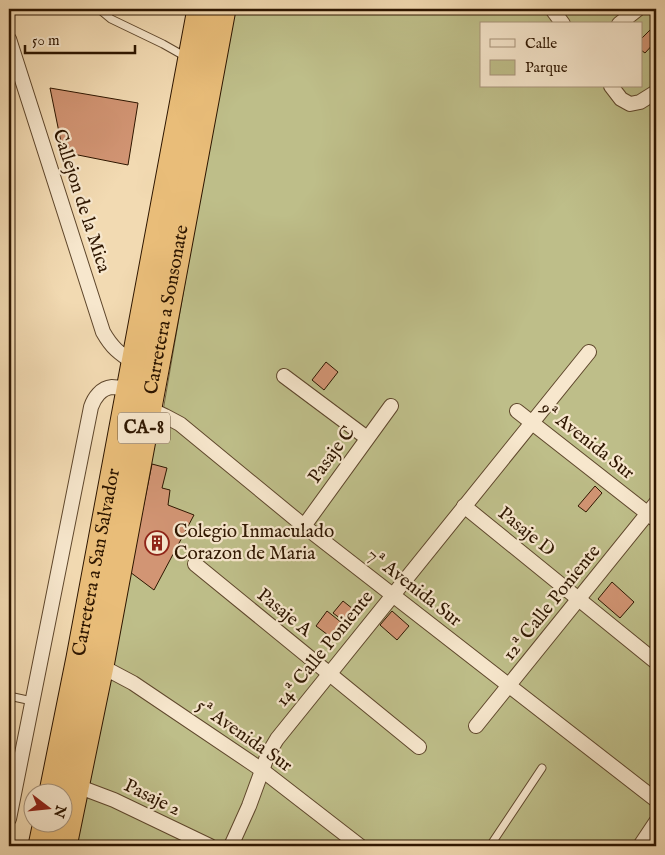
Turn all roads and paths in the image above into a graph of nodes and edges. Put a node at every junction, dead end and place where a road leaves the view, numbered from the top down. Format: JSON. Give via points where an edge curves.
{"nodes":[{"id":1,"x":99,"y":9,"type":"edge"},
{"id":2,"x":200,"y":9,"type":"edge"},
{"id":3,"x":223,"y":9,"type":"edge"},
{"id":4,"x":552,"y":9,"type":"edge"},
{"id":5,"x":638,"y":9,"type":"edge"},
{"id":6,"x":562,"y":22,"type":"edge"},
{"id":7,"x":622,"y":22,"type":"edge"},
{"id":8,"x":9,"y":39,"type":"edge"},
{"id":9,"x":190,"y":59,"type":"junction"},
{"id":10,"x":612,"y":88,"type":"edge"},
{"id":11,"x":656,"y":92,"type":"edge"},
{"id":12,"x":589,"y":352,"type":"dead end"},
{"id":13,"x":134,"y":363,"type":"junction"},
{"id":14,"x":284,"y":376,"type":"dead end"},
{"id":15,"x":129,"y":390,"type":"junction"},
{"id":16,"x":391,"y":406,"type":"dead end"},
{"id":17,"x":148,"y":408,"type":"junction"},
{"id":18,"x":517,"y":411,"type":"dead end"},
{"id":19,"x":532,"y":422,"type":"junction"},
{"id":20,"x":367,"y":438,"type":"junction"},
{"id":21,"x":464,"y":506,"type":"junction"},
{"id":22,"x":653,"y":512,"type":"edge"},
{"id":23,"x":304,"y":526,"type":"junction"},
{"id":24,"x":195,"y":564,"type":"dead end"},
{"id":25,"x":393,"y":595,"type":"junction"},
{"id":26,"x":579,"y":599,"type":"junction"},
{"id":27,"x":656,"y":662,"type":"edge"},
{"id":28,"x":101,"y":666,"type":"junction"},
{"id":29,"x":329,"y":674,"type":"junction"},
{"id":30,"x":509,"y":685,"type":"junction"},
{"id":31,"x":9,"y":696,"type":"edge"},
{"id":32,"x":32,"y":701,"type":"junction"},
{"id":33,"x":476,"y":726,"type":"dead end"},
{"id":34,"x":419,"y":747,"type":"dead end"},
{"id":35,"x":542,"y":768,"type":"dead end"},
{"id":36,"x":262,"y":770,"type":"junction"},
{"id":37,"x":54,"y":782,"type":"edge"},
{"id":38,"x":77,"y":786,"type":"junction"},
{"id":39,"x":656,"y":800,"type":"edge"},
{"id":40,"x":9,"y":820,"type":"edge"},
{"id":41,"x":656,"y":822,"type":"edge"},
{"id":42,"x":44,"y":832,"type":"edge"},
{"id":43,"x":41,"y":846,"type":"edge"},
{"id":44,"x":64,"y":846,"type":"edge"},
{"id":45,"x":210,"y":846,"type":"edge"},
{"id":46,"x":231,"y":846,"type":"edge"},
{"id":47,"x":360,"y":846,"type":"edge"},
{"id":48,"x":490,"y":846,"type":"edge"},
{"id":49,"x":640,"y":846,"type":"edge"}],
"edges":[{"from":1,"to":9,"type":"lane","via":[[112,19]]},
{"from":2,"to":9,"type":"highway","name":"Carretera a San Salvador","number":"CA-8"},
{"from":3,"to":17,"type":"highway","name":"Carretera a Sonsonate","number":"CA-8"},
{"from":4,"to":6,"type":"street"},
{"from":5,"to":7,"type":"street"},
{"from":8,"to":13,"type":"street","name":"Callejon de la Mica","via":[[103,332],[118,352]]},
{"from":9,"to":13,"type":"highway","name":"Carretera a San Salvador","number":"CA-8"},
{"from":10,"to":11,"type":"street","via":[[621,100],[630,104]]},
{"from":12,"to":19,"type":"street","name":"14ª Calle Poniente"},
{"from":13,"to":15,"type":"highway","name":"Carretera a San Salvador","number":"CA-8"},
{"from":14,"to":20,"type":"street"},
{"from":15,"to":32,"type":"street","via":[[115,387],[101,391],[90,407]]},
{"from":15,"to":37,"type":"highway","name":"Carretera a San Salvador","number":"CA-8"},
{"from":16,"to":20,"type":"street","name":"Pasaje C"},
{"from":17,"to":23,"type":"street","name":"7ª Avenida Sur","via":[[180,424]]},
{"from":17,"to":28,"type":"highway","name":"Carretera a Sonsonate","number":"CA-8"},
{"from":18,"to":19,"type":"street","name":"9ª Avenida Sur"},
{"from":19,"to":21,"type":"street","name":"14ª Calle Poniente"},
{"from":19,"to":22,"type":"street","name":"9ª Avenida Sur"},
{"from":20,"to":23,"type":"street","name":"Pasaje C"},
{"from":21,"to":25,"type":"street","name":"14ª Calle Poniente"},
{"from":21,"to":26,"type":"street","name":"Pasaje D"},
{"from":22,"to":26,"type":"street","name":"12ª Calle Poniente"},
{"from":23,"to":25,"type":"street","name":"7ª Avenida Sur"},
{"from":24,"to":29,"type":"street","name":"Pasaje A"},
{"from":25,"to":29,"type":"street","name":"14ª Calle Poniente"},
{"from":25,"to":30,"type":"street","name":"7ª Avenida Sur"},
{"from":26,"to":27,"type":"street","name":"Pasaje D"},
{"from":26,"to":30,"type":"street","name":"12ª Calle Poniente"},
{"from":28,"to":36,"type":"street","name":"5ª Avenida Sur","via":[[133,683]]},
{"from":28,"to":38,"type":"highway","name":"Carretera a Sonsonate","number":"CA-8"},
{"from":29,"to":34,"type":"street","name":"Pasaje A"},
{"from":29,"to":36,"type":"street","name":"14ª Calle Poniente","via":[[277,739]]},
{"from":30,"to":33,"type":"street","name":"12ª Calle Poniente"},
{"from":30,"to":39,"type":"street","name":"7ª Avenida Sur"},
{"from":31,"to":32,"type":"lane"},
{"from":32,"to":40,"type":"street"},
{"from":35,"to":48,"type":"lane"},
{"from":36,"to":46,"type":"street","name":"14ª Calle Poniente"},
{"from":36,"to":47,"type":"street","name":"5ª Avenida Sur"},
{"from":38,"to":44,"type":"highway","name":"Carretera a Sonsonate","number":"CA-8"},
{"from":38,"to":45,"type":"street","name":"Pasaje 2"},
{"from":41,"to":49,"type":"street"},
{"from":42,"to":43,"type":"highway"}]}
